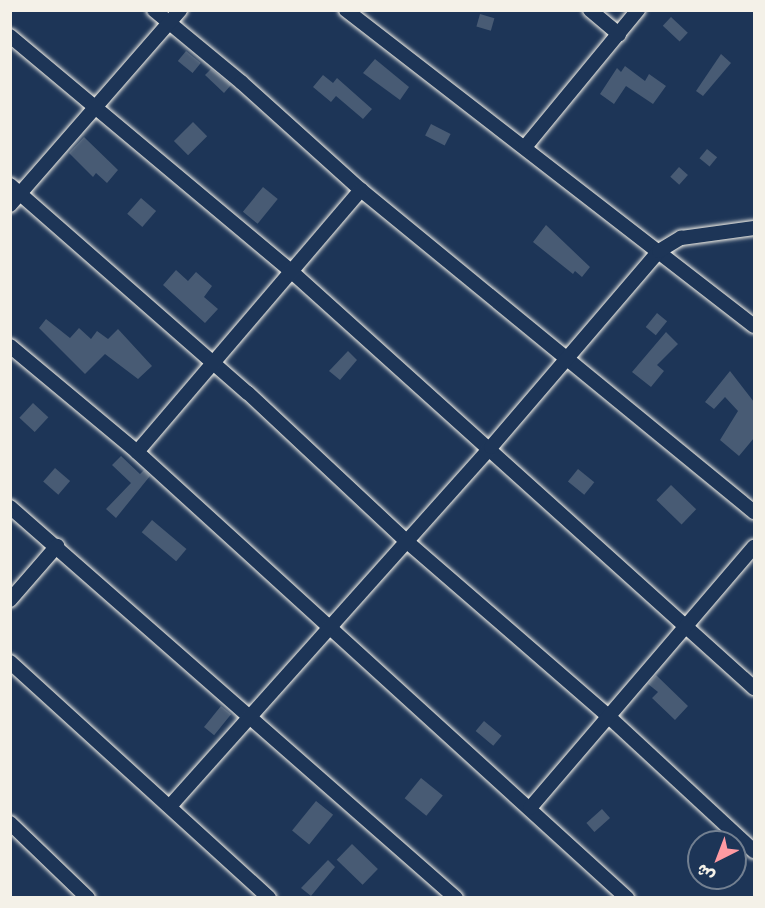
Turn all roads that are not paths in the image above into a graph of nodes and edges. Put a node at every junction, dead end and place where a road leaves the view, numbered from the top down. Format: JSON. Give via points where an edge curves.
{"nodes":[{"id":1,"x":153,"y":10,"type":"edge"},
{"id":2,"x":180,"y":10,"type":"edge"},
{"id":3,"x":346,"y":10,"type":"edge"},
{"id":4,"x":590,"y":10,"type":"edge"},
{"id":5,"x":638,"y":10,"type":"edge"},
{"id":6,"x":170,"y":24,"type":"junction"},
{"id":7,"x":619,"y":34,"type":"junction"},
{"id":8,"x":10,"y":36,"type":"edge"},
{"id":9,"x":98,"y":109,"type":"junction"},
{"id":10,"x":525,"y":147,"type":"junction"},
{"id":11,"x":16,"y":190,"type":"edge"},
{"id":12,"x":361,"y":190,"type":"junction"},
{"id":13,"x":10,"y":205,"type":"edge"},
{"id":14,"x":754,"y":228,"type":"edge"},
{"id":15,"x":659,"y":251,"type":"junction"},
{"id":16,"x":292,"y":272,"type":"junction"},
{"id":17,"x":754,"y":326,"type":"edge"},
{"id":18,"x":10,"y":346,"type":"edge"},
{"id":19,"x":567,"y":359,"type":"junction"},
{"id":20,"x":214,"y":363,"type":"junction"},
{"id":21,"x":491,"y":447,"type":"junction"},
{"id":22,"x":137,"y":452,"type":"junction"},
{"id":23,"x":10,"y":507,"type":"edge"},
{"id":24,"x":754,"y":512,"type":"edge"},
{"id":25,"x":405,"y":540,"type":"junction"},
{"id":26,"x":57,"y":546,"type":"junction"},
{"id":27,"x":754,"y":546,"type":"edge"},
{"id":28,"x":10,"y":600,"type":"edge"},
{"id":29,"x":328,"y":627,"type":"junction"},
{"id":30,"x":684,"y":627,"type":"junction"},
{"id":31,"x":10,"y":662,"type":"edge"},
{"id":32,"x":754,"y":688,"type":"edge"},
{"id":33,"x":250,"y":714,"type":"junction"},
{"id":34,"x":608,"y":716,"type":"junction"},
{"id":35,"x":171,"y":805,"type":"junction"},
{"id":36,"x":530,"y":808,"type":"junction"},
{"id":37,"x":10,"y":823,"type":"edge"},
{"id":38,"x":754,"y":851,"type":"edge"},
{"id":39,"x":88,"y":897,"type":"edge"},
{"id":40,"x":269,"y":897,"type":"edge"},
{"id":41,"x":456,"y":897,"type":"edge"},
{"id":42,"x":627,"y":897,"type":"edge"}],
"edges":[{"from":1,"to":6,"type":"street"},
{"from":2,"to":6,"type":"street"},
{"from":3,"to":10,"type":"street"},
{"from":4,"to":7,"type":"street"},
{"from":5,"to":7,"type":"street"},
{"from":6,"to":9,"type":"street"},
{"from":6,"to":12,"type":"street"},
{"from":7,"to":10,"type":"street"},
{"from":8,"to":9,"type":"street"},
{"from":9,"to":11,"type":"street"},
{"from":9,"to":16,"type":"street"},
{"from":10,"to":15,"type":"street"},
{"from":11,"to":13,"type":"street"},
{"from":11,"to":20,"type":"street"},
{"from":12,"to":16,"type":"street"},
{"from":12,"to":19,"type":"street"},
{"from":14,"to":15,"type":"street","via":[[681,238]]},
{"from":15,"to":17,"type":"street"},
{"from":15,"to":19,"type":"street"},
{"from":16,"to":20,"type":"street"},
{"from":16,"to":21,"type":"street"},
{"from":18,"to":22,"type":"street"},
{"from":19,"to":21,"type":"street"},
{"from":19,"to":24,"type":"street"},
{"from":20,"to":22,"type":"street"},
{"from":20,"to":25,"type":"street"},
{"from":21,"to":25,"type":"street"},
{"from":21,"to":30,"type":"street"},
{"from":22,"to":29,"type":"street"},
{"from":23,"to":26,"type":"street"},
{"from":25,"to":29,"type":"street"},
{"from":25,"to":34,"type":"street"},
{"from":26,"to":28,"type":"street"},
{"from":26,"to":33,"type":"street"},
{"from":27,"to":30,"type":"street"},
{"from":29,"to":33,"type":"street"},
{"from":29,"to":36,"type":"street"},
{"from":30,"to":32,"type":"street"},
{"from":30,"to":34,"type":"street"},
{"from":31,"to":35,"type":"street"},
{"from":33,"to":35,"type":"street"},
{"from":33,"to":41,"type":"street"},
{"from":34,"to":36,"type":"street"},
{"from":34,"to":38,"type":"street"},
{"from":35,"to":40,"type":"street"},
{"from":36,"to":42,"type":"street"},
{"from":37,"to":39,"type":"street"}]}
